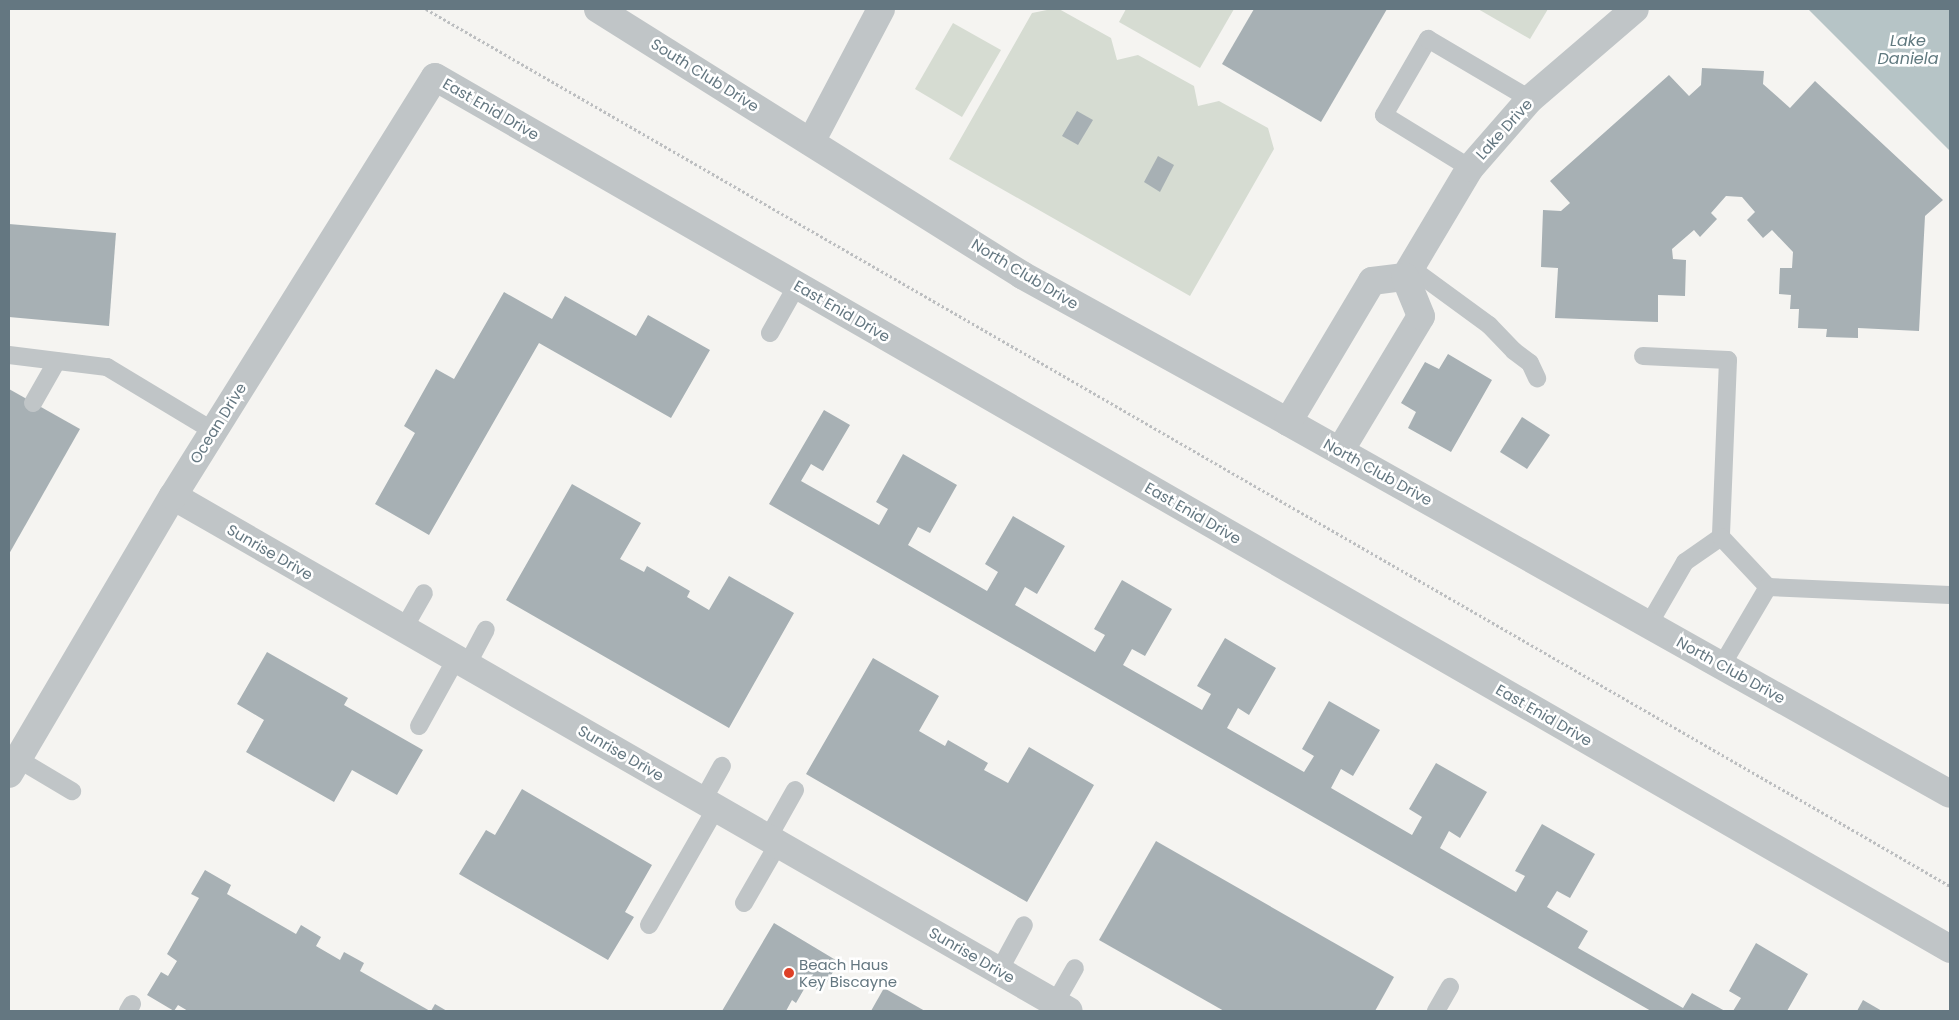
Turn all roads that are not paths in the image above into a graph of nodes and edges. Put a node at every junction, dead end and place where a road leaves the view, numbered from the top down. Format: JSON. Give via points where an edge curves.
{"nodes":[{"id":1,"x":598,"y":9,"type":"edge"},
{"id":2,"x":881,"y":9,"type":"edge"},
{"id":3,"x":1635,"y":9,"type":"edge"},
{"id":4,"x":435,"y":77,"type":"joint"},
{"id":5,"x":1530,"y":99,"type":"junction"},
{"id":6,"x":811,"y":142,"type":"junction"},
{"id":7,"x":1470,"y":168,"type":"junction"},
{"id":8,"x":1408,"y":272,"type":"junction"},
{"id":9,"x":797,"y":286,"type":"junction"},
{"id":10,"x":770,"y":333,"type":"dead end"},
{"id":11,"x":9,"y":355,"type":"edge"},
{"id":12,"x":1643,"y":356,"type":"dead end"},
{"id":13,"x":57,"y":360,"type":"junction"},
{"id":14,"x":1538,"y":378,"type":"dead end"},
{"id":15,"x":33,"y":403,"type":"dead end"},
{"id":16,"x":1288,"y":422,"type":"junction"},
{"id":17,"x":214,"y":431,"type":"junction"},
{"id":18,"x":1340,"y":451,"type":"junction"},
{"id":19,"x":173,"y":496,"type":"junction"},
{"id":20,"x":1721,"y":537,"type":"junction"},
{"id":21,"x":1768,"y":587,"type":"junction"},
{"id":22,"x":424,"y":593,"type":"dead end"},
{"id":23,"x":1950,"y":595,"type":"edge"},
{"id":24,"x":1649,"y":624,"type":"junction"},
{"id":25,"x":404,"y":628,"type":"junction"},
{"id":26,"x":486,"y":630,"type":"dead end"},
{"id":27,"x":462,"y":662,"type":"junction"},
{"id":28,"x":1722,"y":665,"type":"junction"},
{"id":29,"x":419,"y":726,"type":"dead end"},
{"id":30,"x":13,"y":766,"type":"edge"},
{"id":31,"x":722,"y":766,"type":"dead end"},
{"id":32,"x":795,"y":790,"type":"dead end"},
{"id":33,"x":72,"y":791,"type":"dead end"},
{"id":34,"x":1950,"y":794,"type":"edge"},
{"id":35,"x":710,"y":804,"type":"junction"},
{"id":36,"x":773,"y":841,"type":"junction"},
{"id":37,"x":744,"y":903,"type":"dead end"},
{"id":38,"x":650,"y":925,"type":"dead end"},
{"id":39,"x":1024,"y":925,"type":"dead end"},
{"id":40,"x":1950,"y":948,"type":"edge"},
{"id":41,"x":1075,"y":968,"type":"dead end"},
{"id":42,"x":999,"y":970,"type":"junction"},
{"id":43,"x":1450,"y":987,"type":"dead end"},
{"id":44,"x":1062,"y":1007,"type":"edge"},
{"id":45,"x":1436,"y":1011,"type":"edge"}],
"edges":[{"from":1,"to":6,"type":"street","name":"South Club Drive"},
{"from":2,"to":6,"type":"street"},
{"from":3,"to":5,"type":"street","name":"Lake Drive"},
{"from":4,"to":9,"type":"street","name":"East Enid Drive"},
{"from":4,"to":17,"type":"street","name":"Ocean Drive"},
{"from":5,"to":7,"type":"street","name":"Lake Drive"},
{"from":5,"to":7,"type":"lane","via":[[1428,39],[1384,115]]},
{"from":6,"to":16,"type":"street","name":"North Club Drive","via":[[1022,275]]},
{"from":7,"to":8,"type":"street","name":"Lake Drive"},
{"from":8,"to":14,"type":"lane","via":[[1489,325],[1530,363]]},
{"from":8,"to":16,"type":"street","via":[[1372,281]]},
{"from":8,"to":18,"type":"street","via":[[1421,316]]},
{"from":9,"to":10,"type":"lane"},
{"from":9,"to":40,"type":"street","name":"East Enid Drive"},
{"from":11,"to":13,"type":"lane"},
{"from":12,"to":20,"type":"lane","via":[[1728,360]]},
{"from":13,"to":15,"type":"lane"},
{"from":13,"to":17,"type":"lane","via":[[108,367]]},
{"from":16,"to":18,"type":"street","name":"North Club Drive"},
{"from":17,"to":19,"type":"street","name":"Ocean Drive"},
{"from":18,"to":24,"type":"street","name":"North Club Drive"},
{"from":19,"to":25,"type":"street","name":"Sunrise Drive"},
{"from":19,"to":30,"type":"street","name":"Ocean Drive"},
{"from":20,"to":21,"type":"lane"},
{"from":20,"to":24,"type":"lane","via":[[1685,562]]},
{"from":21,"to":23,"type":"lane"},
{"from":21,"to":28,"type":"lane"},
{"from":22,"to":25,"type":"lane"},
{"from":24,"to":28,"type":"street","name":"North Club Drive"},
{"from":25,"to":27,"type":"street","name":"Sunrise Drive"},
{"from":26,"to":27,"type":"lane"},
{"from":27,"to":29,"type":"lane"},
{"from":27,"to":35,"type":"street","name":"Sunrise Drive"},
{"from":28,"to":34,"type":"street","name":"North Club Drive"},
{"from":30,"to":33,"type":"lane"},
{"from":31,"to":35,"type":"lane"},
{"from":32,"to":36,"type":"lane"},
{"from":35,"to":36,"type":"street","name":"Sunrise Drive"},
{"from":35,"to":38,"type":"lane"},
{"from":36,"to":37,"type":"lane"},
{"from":36,"to":42,"type":"street","name":"Sunrise Drive"},
{"from":39,"to":42,"type":"lane"},
{"from":41,"to":44,"type":"lane"},
{"from":42,"to":44,"type":"street","name":"Sunrise Drive"},
{"from":43,"to":45,"type":"lane"}]}
